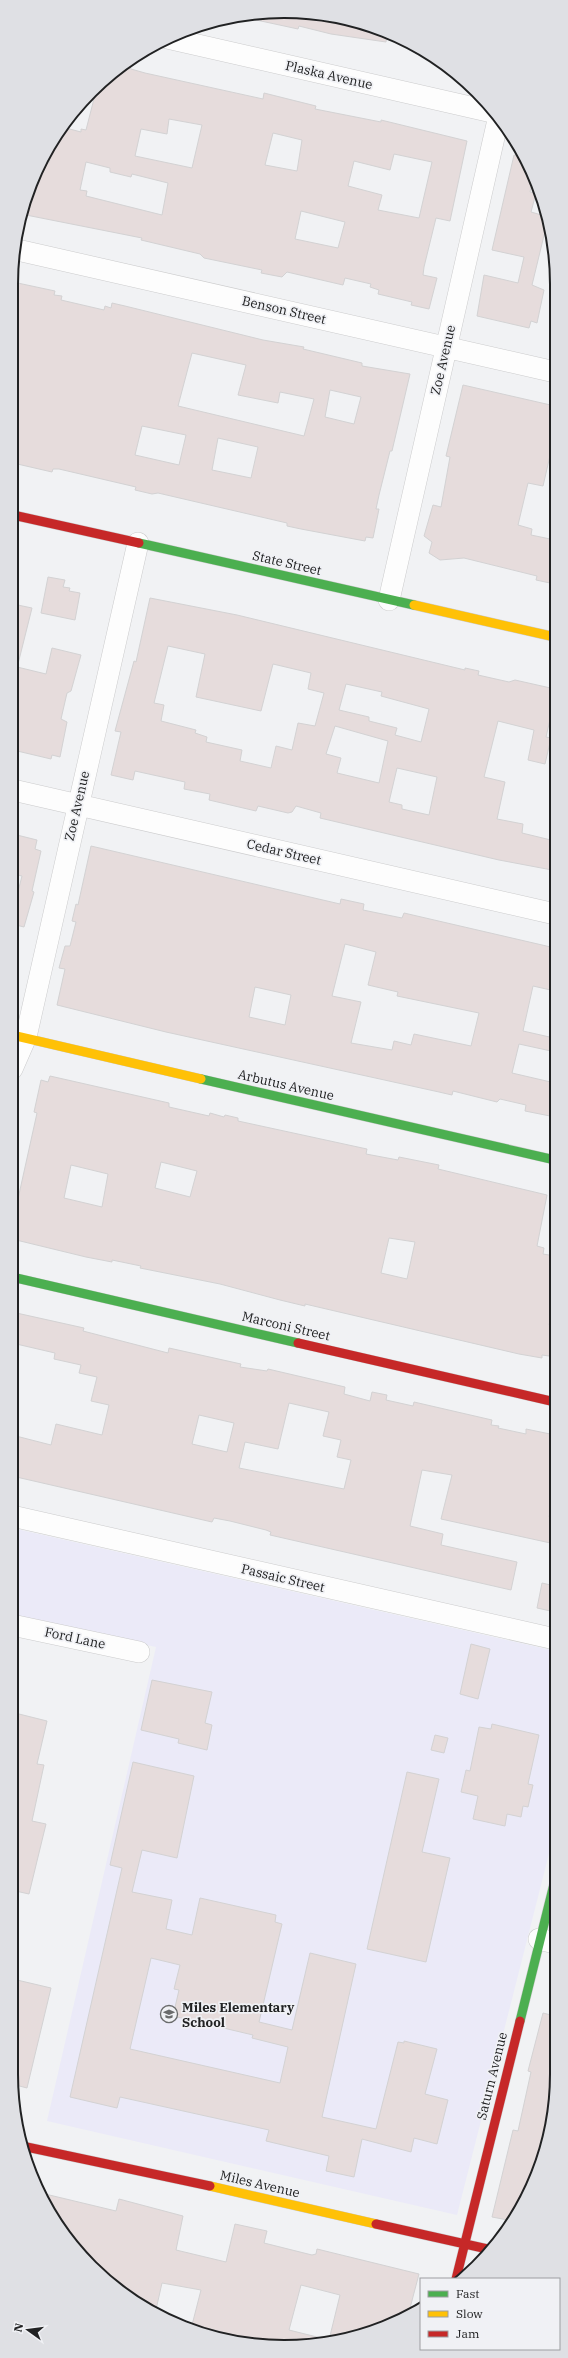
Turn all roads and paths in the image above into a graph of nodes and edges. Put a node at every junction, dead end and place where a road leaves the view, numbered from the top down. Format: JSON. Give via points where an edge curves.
{"nodes":[{"id":1,"x":177,"y":40,"type":"edge"},
{"id":2,"x":485,"y":110,"type":"edge"},
{"id":3,"x":497,"y":125,"type":"edge"},
{"id":4,"x":20,"y":251,"type":"edge"},
{"id":5,"x":446,"y":347,"type":"junction"},
{"id":6,"x":550,"y":371,"type":"edge"},
{"id":7,"x":18,"y":516,"type":"edge"},
{"id":8,"x":138,"y":543,"type":"junction"},
{"id":9,"x":389,"y":600,"type":"junction"},
{"id":10,"x":550,"y":636,"type":"edge"},
{"id":11,"x":18,"y":791,"type":"edge"},
{"id":12,"x":77,"y":805,"type":"junction"},
{"id":13,"x":550,"y":913,"type":"edge"},
{"id":14,"x":19,"y":1036,"type":"edge"},
{"id":15,"x":550,"y":1159,"type":"edge"},
{"id":16,"x":18,"y":1278,"type":"edge"},
{"id":17,"x":550,"y":1401,"type":"edge"},
{"id":18,"x":18,"y":1517,"type":"edge"},
{"id":19,"x":18,"y":1626,"type":"edge"},
{"id":20,"x":550,"y":1637,"type":"edge"},
{"id":21,"x":139,"y":1652,"type":"dead end"},
{"id":22,"x":550,"y":1918,"type":"edge"},
{"id":23,"x":547,"y":1941,"type":"edge"},
{"id":24,"x":28,"y":2147,"type":"edge"},
{"id":25,"x":464,"y":2244,"type":"junction"},
{"id":26,"x":485,"y":2248,"type":"edge"},
{"id":27,"x":457,"y":2276,"type":"edge"}],
"edges":[{"from":1,"to":2,"type":"street","name":"Plaska Avenue"},
{"from":3,"to":5,"type":"street","name":"Zoe Avenue"},
{"from":4,"to":5,"type":"street","name":"Benson Street"},
{"from":5,"to":6,"type":"street","name":"Benson Street"},
{"from":5,"to":9,"type":"street","name":"Zoe Avenue"},
{"from":7,"to":8,"type":"street","name":"State Street"},
{"from":8,"to":9,"type":"street","name":"State Street"},
{"from":8,"to":12,"type":"street","name":"Zoe Avenue"},
{"from":9,"to":10,"type":"street","name":"State Street"},
{"from":11,"to":12,"type":"street","name":"Cedar Street"},
{"from":12,"to":13,"type":"street","name":"Cedar Street"},
{"from":12,"to":14,"type":"street","name":"Zoe Avenue"},
{"from":14,"to":15,"type":"street","name":"Arbutus Avenue"},
{"from":16,"to":17,"type":"street","name":"Marconi Street"},
{"from":18,"to":20,"type":"street","name":"Passaic Street"},
{"from":19,"to":21,"type":"street","name":"Ford Lane"},
{"from":22,"to":23,"type":"street","name":"Saturn Avenue"},
{"from":23,"to":25,"type":"street","name":"Saturn Avenue"},
{"from":24,"to":25,"type":"street","name":"Miles Avenue"},
{"from":25,"to":26,"type":"street","name":"Miles Avenue"},
{"from":25,"to":27,"type":"street","name":"Saturn Avenue"}]}
